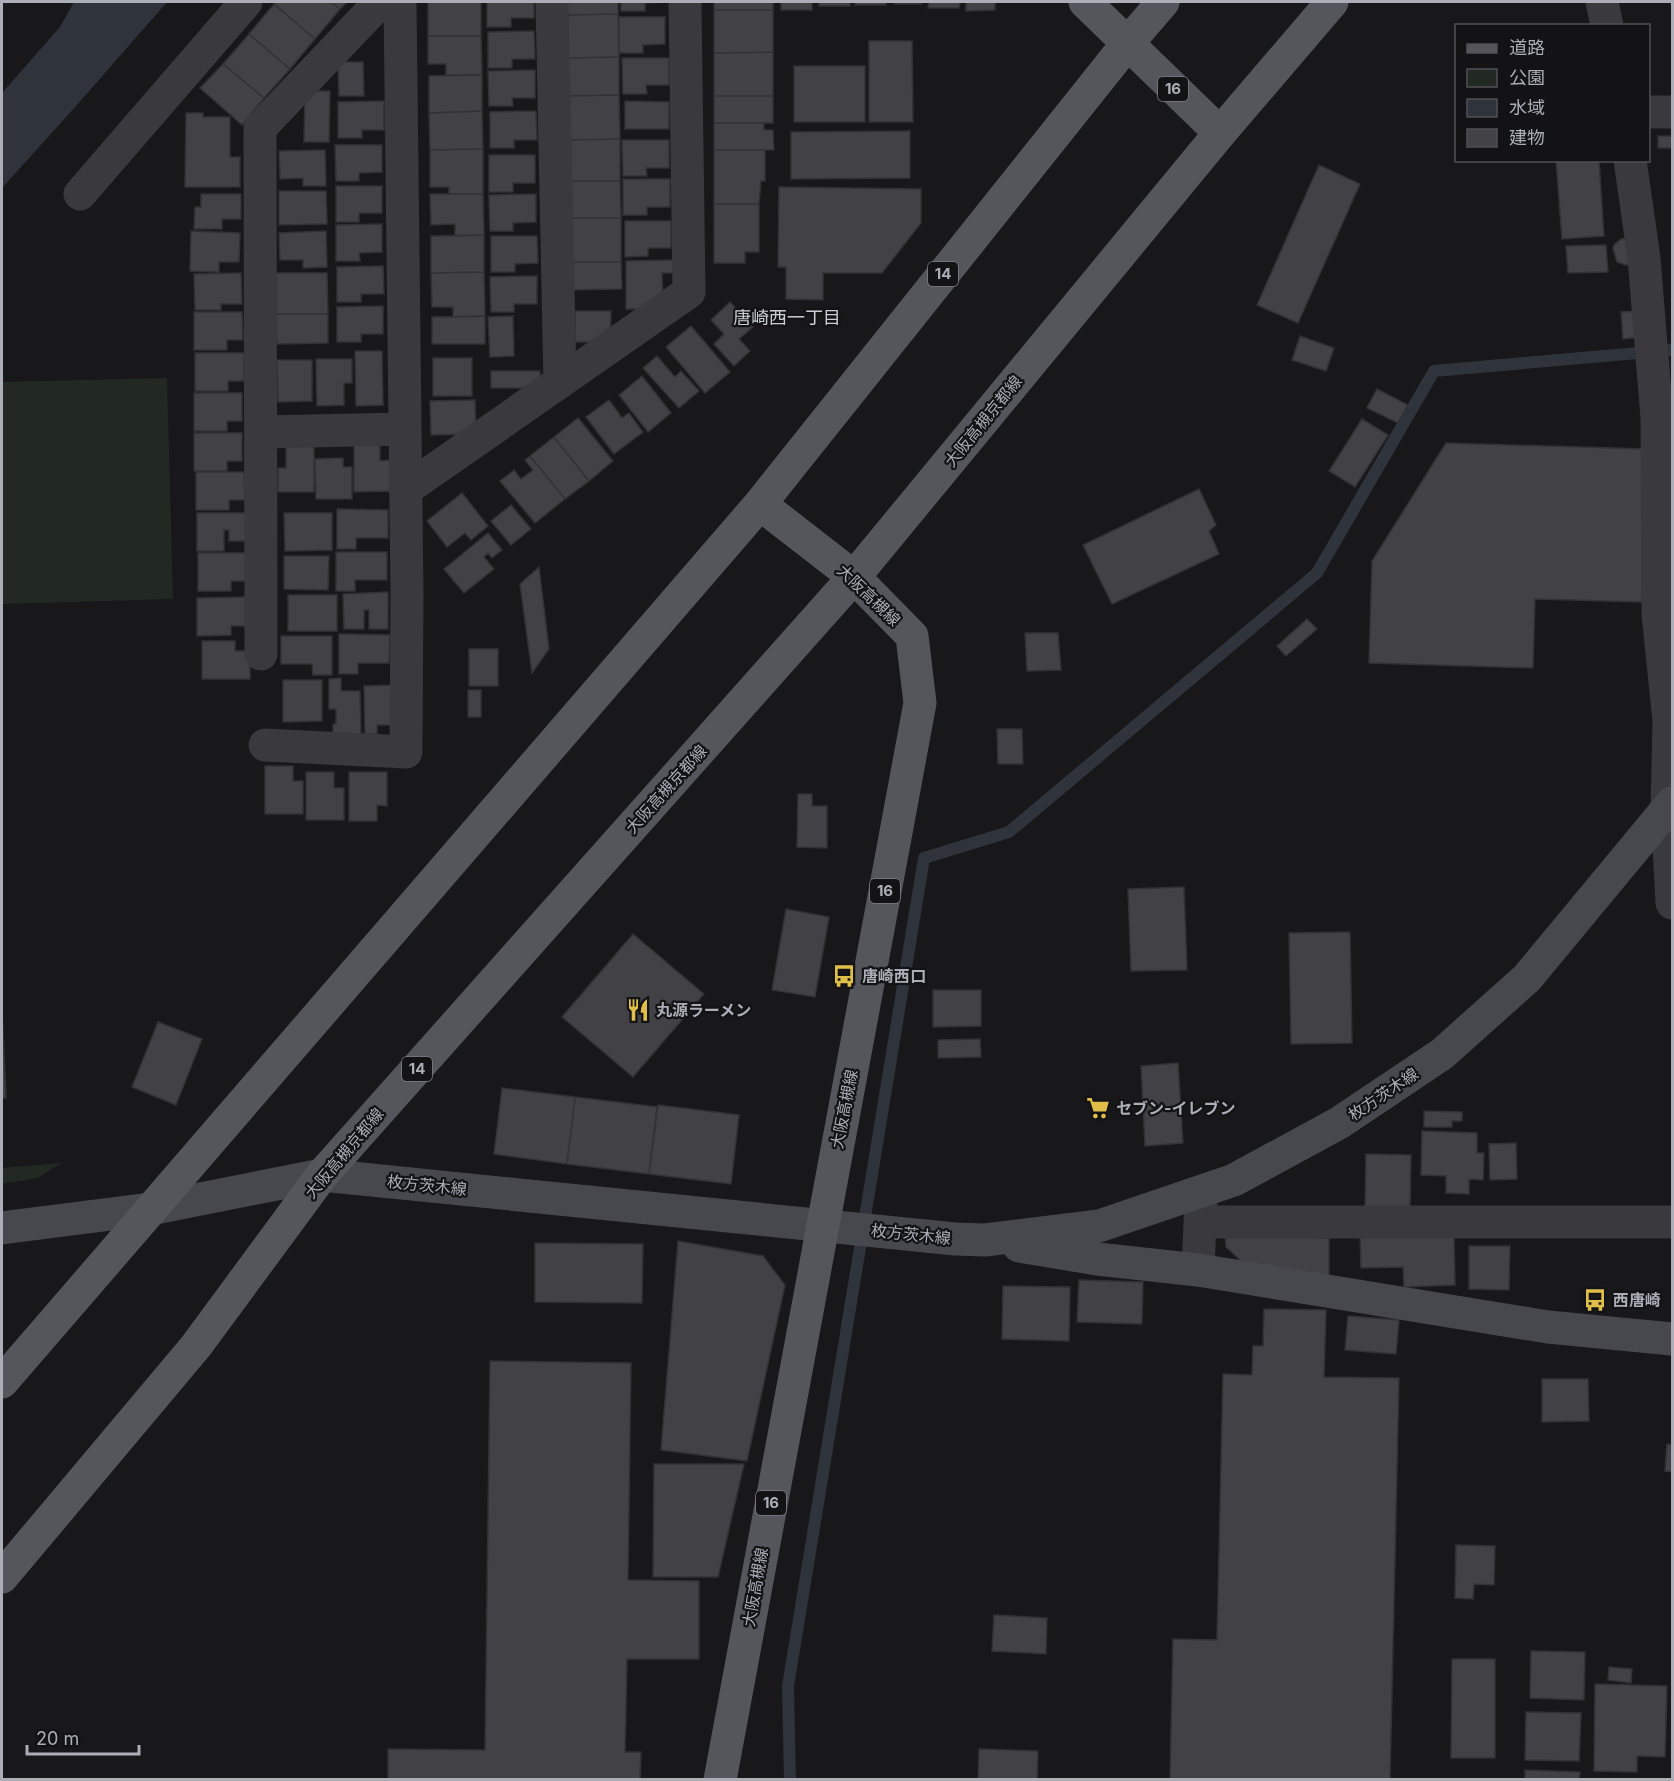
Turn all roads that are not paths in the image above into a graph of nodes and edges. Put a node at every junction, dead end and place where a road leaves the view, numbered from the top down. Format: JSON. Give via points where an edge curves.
{"nodes":[{"id":1,"x":246,"y":2,"type":"edge"},
{"id":2,"x":380,"y":2,"type":"edge"},
{"id":3,"x":400,"y":2,"type":"edge"},
{"id":4,"x":552,"y":2,"type":"edge"},
{"id":5,"x":686,"y":2,"type":"edge"},
{"id":6,"x":1084,"y":2,"type":"edge"},
{"id":7,"x":1163,"y":2,"type":"edge"},
{"id":8,"x":1332,"y":2,"type":"edge"},
{"id":9,"x":1602,"y":2,"type":"edge"},
{"id":10,"x":1607,"y":24,"type":"edge"},
{"id":11,"x":1127,"y":44,"type":"junction"},
{"id":12,"x":1650,"y":112,"type":"edge"},
{"id":13,"x":1672,"y":112,"type":"edge"},
{"id":14,"x":1220,"y":133,"type":"junction"},
{"id":15,"x":1630,"y":162,"type":"edge"},
{"id":16,"x":80,"y":194,"type":"dead end"},
{"id":17,"x":560,"y":382,"type":"junction"},
{"id":18,"x":404,"y":429,"type":"junction"},
{"id":19,"x":261,"y":432,"type":"junction"},
{"id":20,"x":405,"y":490,"type":"junction"},
{"id":21,"x":760,"y":504,"type":"junction"},
{"id":22,"x":854,"y":577,"type":"junction"},
{"id":23,"x":261,"y":654,"type":"dead end"},
{"id":24,"x":265,"y":746,"type":"dead end"},
{"id":25,"x":1670,"y":806,"type":"edge"},
{"id":26,"x":1672,"y":903,"type":"edge"},
{"id":27,"x":322,"y":1175,"type":"junction"},
{"id":28,"x":1201,"y":1207,"type":"junction"},
{"id":29,"x":150,"y":1209,"type":"junction"},
{"id":30,"x":1672,"y":1222,"type":"edge"},
{"id":31,"x":822,"y":1226,"type":"junction"},
{"id":32,"x":2,"y":1228,"type":"edge"},
{"id":33,"x":985,"y":1240,"type":"junction"},
{"id":34,"x":1198,"y":1270,"type":"junction"},
{"id":35,"x":1672,"y":1339,"type":"edge"},
{"id":36,"x":2,"y":1382,"type":"edge"},
{"id":37,"x":2,"y":1577,"type":"edge"},
{"id":38,"x":720,"y":1779,"type":"edge"}],
"edges":[{"from":1,"to":16,"type":"street"},
{"from":2,"to":19,"type":"street","via":[[260,128]]},
{"from":3,"to":18,"type":"street"},
{"from":4,"to":17,"type":"street"},
{"from":5,"to":17,"type":"street","via":[[689,292]]},
{"from":6,"to":11,"type":"main road","number":"16"},
{"from":7,"to":11,"type":"main road","number":"14"},
{"from":8,"to":14,"type":"main road","name":"大阪高槻京都線","number":"14"},
{"from":9,"to":10,"type":"street"},
{"from":11,"to":14,"type":"main road","number":"16"},
{"from":11,"to":21,"type":"main road","number":"14"},
{"from":12,"to":13,"type":"street"},
{"from":14,"to":22,"type":"main road","name":"大阪高槻京都線","number":"14"},
{"from":15,"to":25,"type":"street","via":[[1644,258],[1657,418],[1658,614],[1669,721]]},
{"from":17,"to":20,"type":"street"},
{"from":18,"to":19,"type":"street"},
{"from":18,"to":20,"type":"street"},
{"from":19,"to":23,"type":"street"},
{"from":20,"to":24,"type":"street","via":[[406,752]]},
{"from":21,"to":22,"type":"main road","name":"大阪高槻線","number":"16"},
{"from":21,"to":29,"type":"main road","number":"14"},
{"from":22,"to":27,"type":"main road","name":"大阪高槻京都線","number":"14"},
{"from":22,"to":31,"type":"main road","name":"大阪高槻線","number":"16","via":[[912,636],[920,703]]},
{"from":25,"to":26,"type":"street"},
{"from":25,"to":28,"type":"main road","name":"枚方茨木線","via":[[1527,978],[1442,1054],[1339,1123],[1234,1180]]},
{"from":27,"to":29,"type":"main road","name":"枚方茨木線"},
{"from":27,"to":31,"type":"main road","name":"枚方茨木線"},
{"from":27,"to":37,"type":"main road","name":"大阪高槻京都線","number":"14","via":[[196,1346]]},
{"from":28,"to":30,"type":"street"},
{"from":28,"to":33,"type":"main road","name":"枚方茨木線","via":[[1099,1226]]},
{"from":28,"to":34,"type":"street"},
{"from":29,"to":32,"type":"main road","name":"枚方茨木線"},
{"from":29,"to":36,"type":"main road","number":"14"},
{"from":31,"to":33,"type":"main road","name":"枚方茨木線"},
{"from":31,"to":38,"type":"main road","name":"大阪高槻線","number":"16"},
{"from":33,"to":34,"type":"main road","via":[[1097,1259]]},
{"from":34,"to":35,"type":"main road","via":[[1548,1327]]}]}
